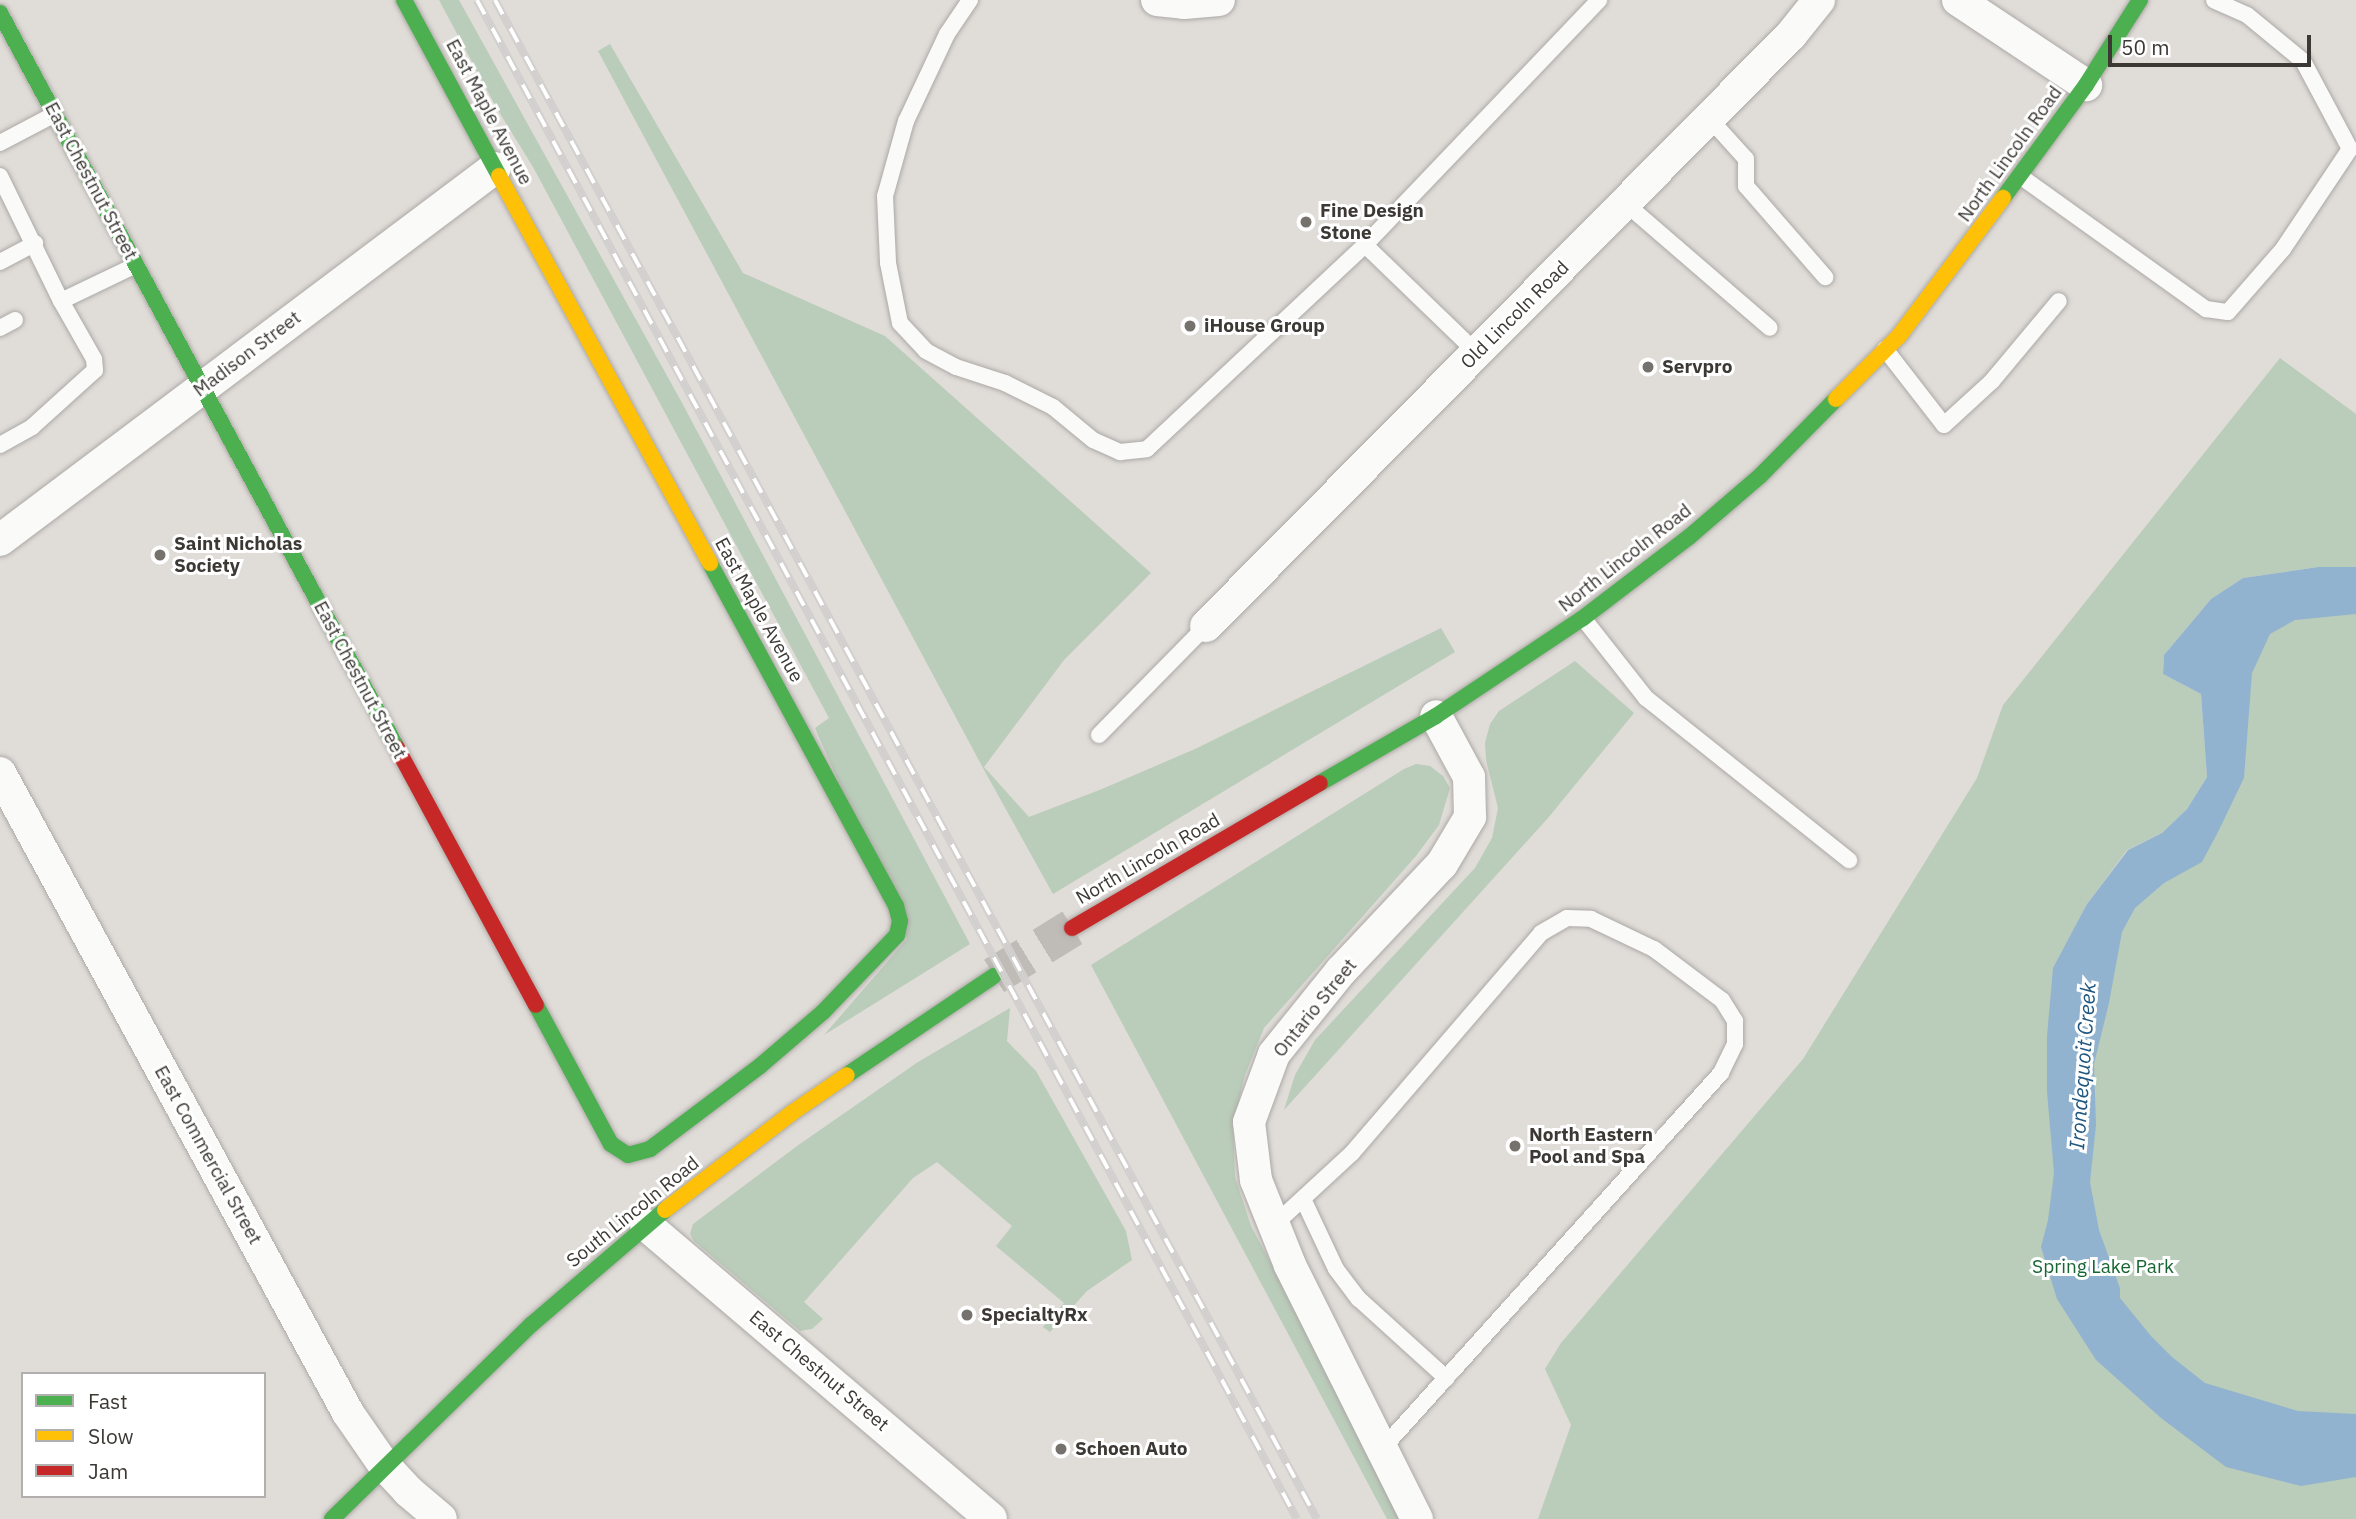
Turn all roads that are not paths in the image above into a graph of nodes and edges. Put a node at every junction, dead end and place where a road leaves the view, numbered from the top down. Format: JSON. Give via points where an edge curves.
{"nodes":[{"id":1,"x":404,"y":0,"type":"edge"},
{"id":2,"x":970,"y":0,"type":"edge"},
{"id":3,"x":1157,"y":0,"type":"edge"},
{"id":4,"x":1219,"y":0,"type":"edge"},
{"id":5,"x":1599,"y":0,"type":"edge"},
{"id":6,"x":1819,"y":0,"type":"edge"},
{"id":7,"x":1958,"y":0,"type":"edge"},
{"id":8,"x":2140,"y":0,"type":"edge"},
{"id":9,"x":2214,"y":0,"type":"edge"},
{"id":10,"x":0,"y":13,"type":"edge"},
{"id":11,"x":2086,"y":85,"type":"junction"},
{"id":12,"x":55,"y":114,"type":"junction"},
{"id":13,"x":1709,"y":118,"type":"junction"},
{"id":14,"x":0,"y":143,"type":"edge"},
{"id":15,"x":495,"y":168,"type":"junction"},
{"id":16,"x":0,"y":176,"type":"edge"},
{"id":17,"x":2020,"y":176,"type":"junction"},
{"id":18,"x":1625,"y":203,"type":"junction"},
{"id":19,"x":35,"y":243,"type":"junction"},
{"id":20,"x":1365,"y":244,"type":"junction"},
{"id":21,"x":0,"y":262,"type":"edge"},
{"id":22,"x":136,"y":265,"type":"junction"},
{"id":23,"x":1825,"y":277,"type":"dead end"},
{"id":24,"x":61,"y":301,"type":"junction"},
{"id":25,"x":2059,"y":301,"type":"dead end"},
{"id":26,"x":15,"y":320,"type":"dead end"},
{"id":27,"x":0,"y":328,"type":"edge"},
{"id":28,"x":1770,"y":328,"type":"dead end"},
{"id":29,"x":1885,"y":349,"type":"junction"},
{"id":30,"x":1477,"y":353,"type":"junction"},
{"id":31,"x":202,"y":388,"type":"junction"},
{"id":32,"x":0,"y":445,"type":"edge"},
{"id":33,"x":0,"y":540,"type":"edge"},
{"id":34,"x":1583,"y":618,"type":"junction"},
{"id":35,"x":1206,"y":626,"type":"joint"},
{"id":36,"x":1436,"y":716,"type":"junction"},
{"id":37,"x":1099,"y":735,"type":"dead end"},
{"id":38,"x":0,"y":773,"type":"edge"},
{"id":39,"x":1849,"y":860,"type":"dead end"},
{"id":40,"x":1072,"y":928,"type":"tunnel mouth"},
{"id":41,"x":994,"y":976,"type":"tunnel mouth"},
{"id":42,"x":628,"y":1155,"type":"joint"},
{"id":43,"x":1303,"y":1199,"type":"junction"},
{"id":44,"x":646,"y":1225,"type":"junction"},
{"id":45,"x":1274,"y":1225,"type":"junction"},
{"id":46,"x":1447,"y":1378,"type":"junction"},
{"id":47,"x":1382,"y":1449,"type":"junction"},
{"id":48,"x":384,"y":1465,"type":"junction"},
{"id":49,"x":332,"y":1519,"type":"edge"},
{"id":50,"x":441,"y":1519,"type":"edge"},
{"id":51,"x":991,"y":1519,"type":"edge"},
{"id":52,"x":1417,"y":1519,"type":"edge"}],
"edges":[{"from":1,"to":15,"type":"street","name":"East Maple Avenue"},
{"from":2,"to":20,"type":"lane","via":[[947,34],[906,121],[885,196],[888,264],[900,324],[926,351],[1053,407],[1093,440],[1120,452],[1147,449]]},
{"from":3,"to":4,"type":"street"},
{"from":5,"to":20,"type":"lane"},
{"from":6,"to":13,"type":"street","name":"Old Lincoln Road"},
{"from":7,"to":11,"type":"street"},
{"from":8,"to":11,"type":"street","name":"North Lincoln Road"},
{"from":9,"to":17,"type":"lane","via":[[2247,15],[2303,61],[2350,149],[2283,249],[2228,312],[2206,309]]},
{"from":10,"to":12,"type":"street","name":"East Chestnut Street"},
{"from":11,"to":17,"type":"street","name":"North Lincoln Road"},
{"from":12,"to":14,"type":"lane"},
{"from":12,"to":22,"type":"street","name":"East Chestnut Street"},
{"from":13,"to":18,"type":"street","name":"Old Lincoln Road"},
{"from":13,"to":23,"type":"lane","via":[[1746,159],[1746,186]]},
{"from":15,"to":31,"type":"street","name":"Madison Street"},
{"from":15,"to":42,"type":"street","name":"East Maple Avenue","via":[[896,906],[900,921],[897,935],[823,1012],[650,1149]]},
{"from":16,"to":19,"type":"lane"},
{"from":17,"to":29,"type":"street","name":"North Lincoln Road"},
{"from":18,"to":28,"type":"lane"},
{"from":18,"to":30,"type":"street","name":"Old Lincoln Road"},
{"from":19,"to":21,"type":"lane"},
{"from":19,"to":24,"type":"lane"},
{"from":20,"to":30,"type":"lane"},
{"from":22,"to":24,"type":"lane"},
{"from":22,"to":31,"type":"street","name":"East Chestnut Street"},
{"from":24,"to":32,"type":"lane","via":[[94,359],[94,370],[32,427]]},
{"from":25,"to":29,"type":"lane","via":[[1992,381],[1944,425]]},
{"from":26,"to":27,"type":"lane"},
{"from":29,"to":34,"type":"street","name":"North Lincoln Road","via":[[1760,475],[1689,537]]},
{"from":30,"to":35,"type":"street","name":"Old Lincoln Road"},
{"from":31,"to":33,"type":"street","name":"Madison Street"},
{"from":31,"to":42,"type":"street","name":"East Chestnut Street","via":[[611,1144]]},
{"from":34,"to":36,"type":"street","name":"North Lincoln Road"},
{"from":34,"to":39,"type":"lane","via":[[1646,698]]},
{"from":35,"to":37,"type":"lane"},
{"from":36,"to":40,"type":"street","name":"North Lincoln Road"},
{"from":36,"to":45,"type":"street","name":"Ontario Street","via":[[1469,777],[1470,817],[1442,864],[1341,971],[1274,1054],[1249,1122],[1256,1180]]},
{"from":38,"to":48,"type":"street","name":"East Commercial Street","via":[[348,1413]]},
{"from":41,"to":44,"type":"street","name":"South Lincoln Road","via":[[793,1112]]},
{"from":43,"to":45,"type":"lane"},
{"from":43,"to":46,"type":"lane","via":[[1336,1269],[1359,1299]]},
{"from":43,"to":46,"type":"lane","via":[[1352,1153],[1541,933],[1567,918],[1591,919],[1654,949],[1722,1000],[1735,1021],[1735,1044],[1721,1073]]},
{"from":44,"to":48,"type":"street","name":"South Lincoln Road","via":[[532,1324]]},
{"from":44,"to":51,"type":"street","name":"East Chestnut Street"},
{"from":45,"to":47,"type":"street","name":"Ontario Street"},
{"from":46,"to":47,"type":"lane"},
{"from":47,"to":52,"type":"street","name":"Ontario Street"},
{"from":48,"to":49,"type":"street","name":"South Lincoln Road"},
{"from":48,"to":50,"type":"street","name":"East Commercial Street"}]}
